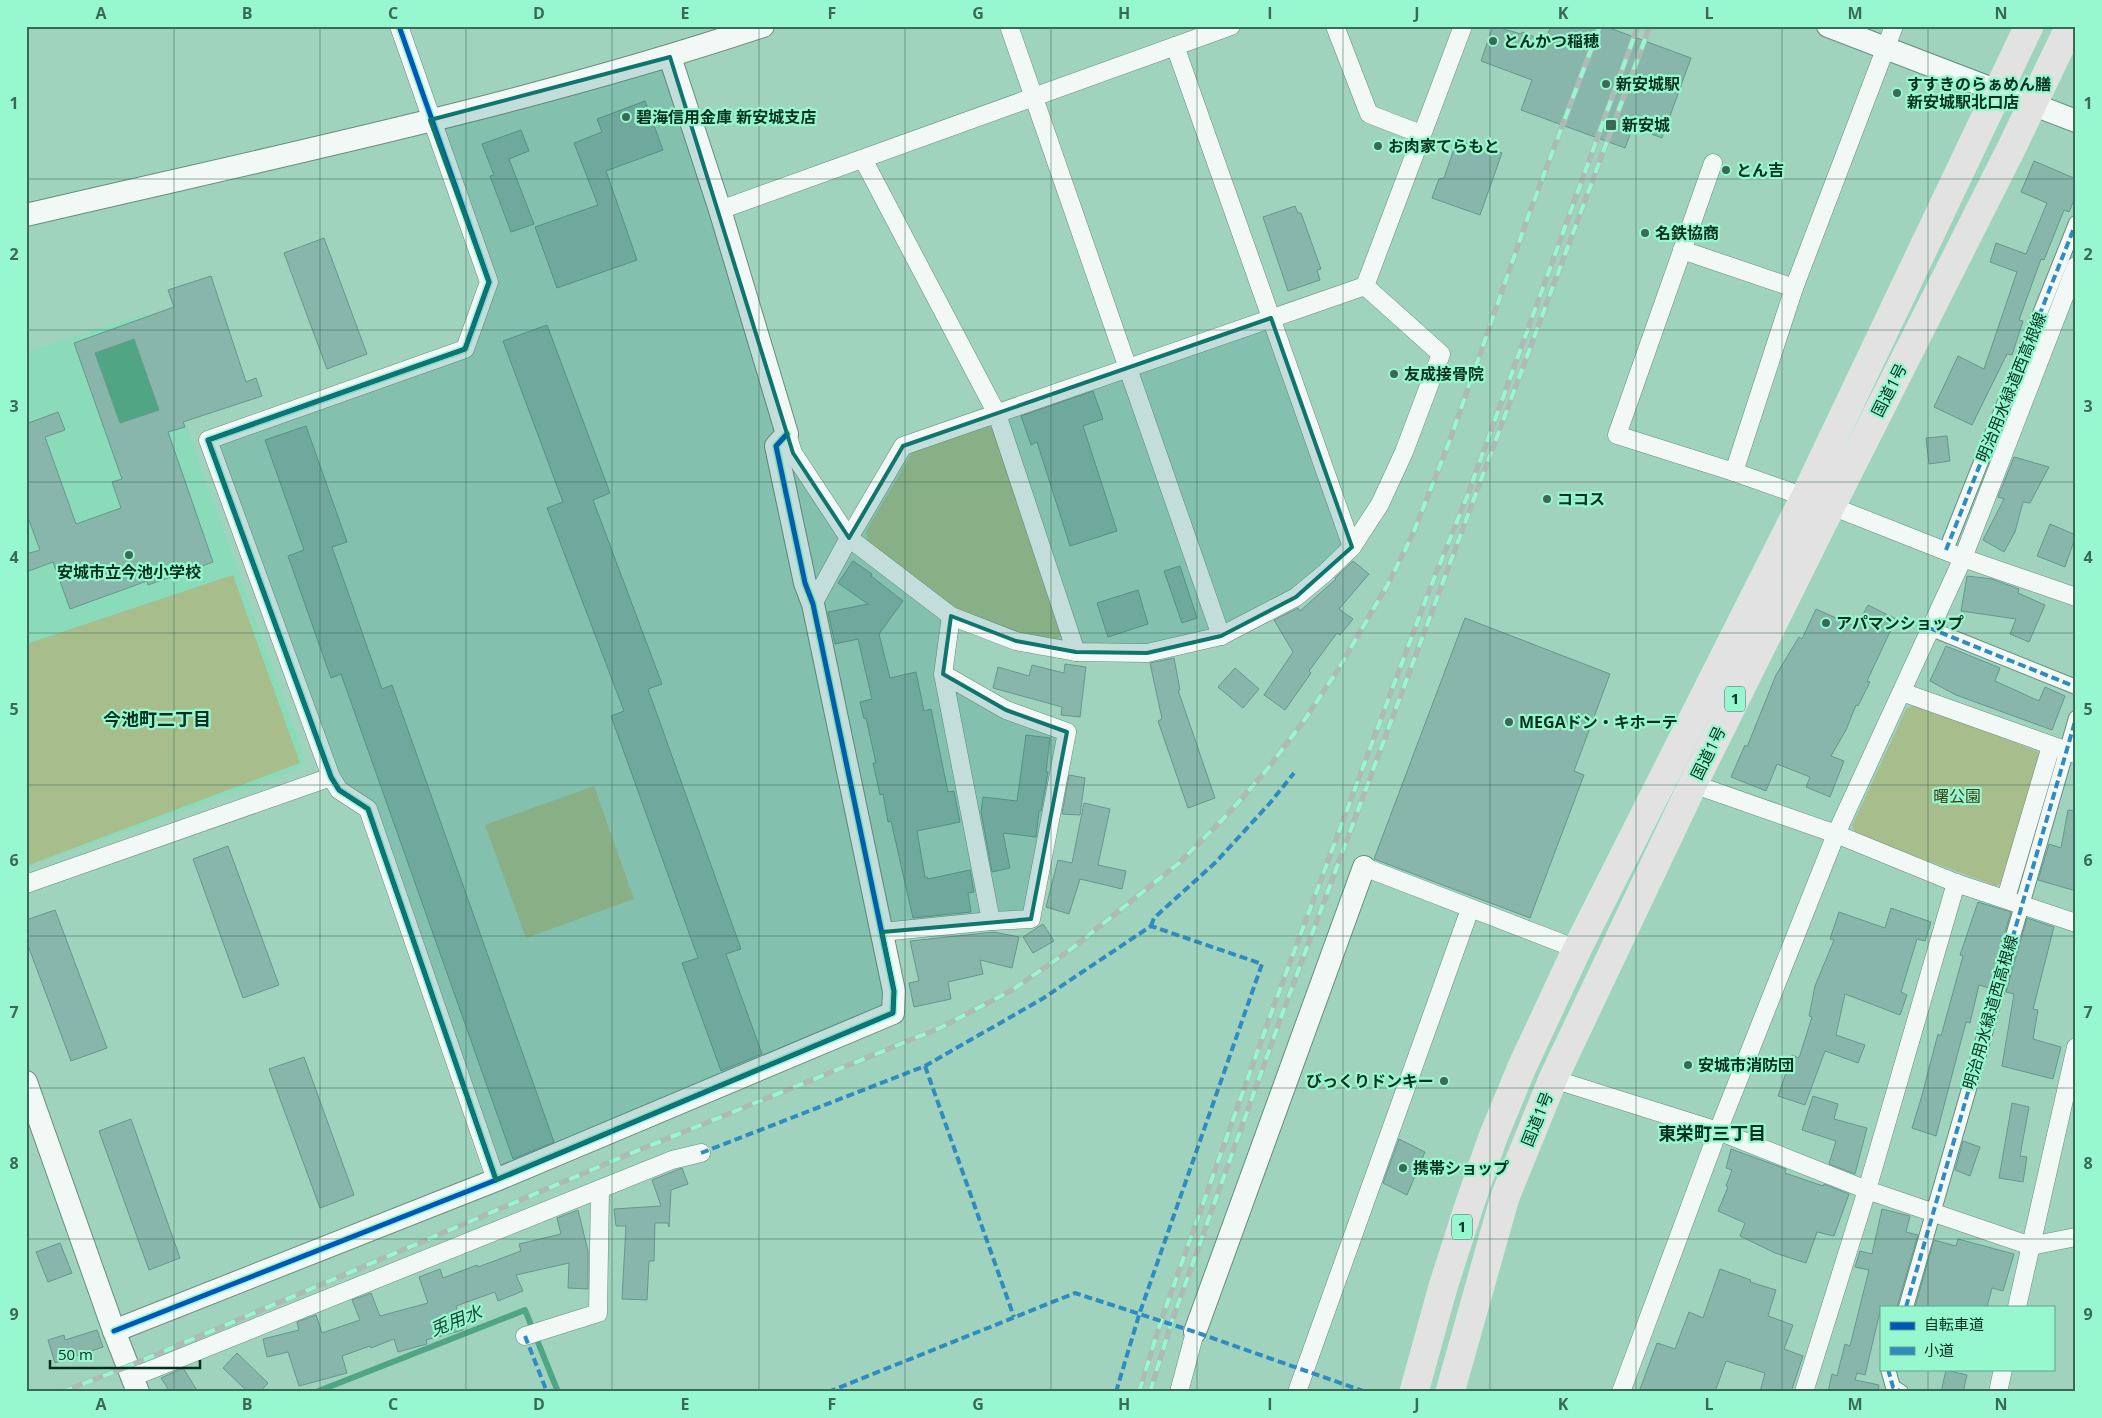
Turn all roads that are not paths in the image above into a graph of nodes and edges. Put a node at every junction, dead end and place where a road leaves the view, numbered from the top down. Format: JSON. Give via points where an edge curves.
{"nodes":[{"id":1,"x":398,"y":26,"type":"edge"},
{"id":2,"x":763,"y":26,"type":"edge"},
{"id":3,"x":1009,"y":26,"type":"edge"},
{"id":4,"x":1231,"y":26,"type":"edge"},
{"id":5,"x":1335,"y":26,"type":"edge"},
{"id":6,"x":1463,"y":26,"type":"edge"},
{"id":7,"x":1828,"y":26,"type":"edge"},
{"id":8,"x":1894,"y":26,"type":"edge"},
{"id":9,"x":2029,"y":26,"type":"edge"},
{"id":10,"x":2070,"y":26,"type":"edge"},
{"id":11,"x":1175,"y":46,"type":"junction"},
{"id":12,"x":1886,"y":48,"type":"junction"},
{"id":13,"x":670,"y":57,"type":"junction"},
{"id":14,"x":1996,"y":92,"type":"junction"},
{"id":15,"x":1034,"y":97,"type":"junction"},
{"id":16,"x":2031,"y":106,"type":"junction"},
{"id":17,"x":430,"y":120,"type":"junction"},
{"id":18,"x":2076,"y":121,"type":"edge"},
{"id":19,"x":1421,"y":134,"type":"junction"},
{"id":20,"x":863,"y":158,"type":"junction"},
{"id":21,"x":1713,"y":163,"type":"dead end"},
{"id":22,"x":720,"y":210,"type":"junction"},
{"id":23,"x":26,"y":214,"type":"edge"},
{"id":24,"x":2076,"y":223,"type":"edge"},
{"id":25,"x":1682,"y":250,"type":"junction"},
{"id":26,"x":2076,"y":266,"type":"edge"},
{"id":27,"x":1365,"y":286,"type":"junction"},
{"id":28,"x":1794,"y":288,"type":"junction"},
{"id":29,"x":1271,"y":318,"type":"junction"},
{"id":30,"x":1128,"y":368,"type":"junction"},
{"id":31,"x":997,"y":414,"type":"junction"},
{"id":32,"x":787,"y":434,"type":"junction"},
{"id":33,"x":1734,"y":472,"type":"junction"},
{"id":34,"x":1805,"y":497,"type":"junction"},
{"id":35,"x":1831,"y":506,"type":"junction"},
{"id":36,"x":849,"y":538,"type":"junction"},
{"id":37,"x":1352,"y":547,"type":"junction"},
{"id":38,"x":1946,"y":550,"type":"junction"},
{"id":39,"x":1963,"y":558,"type":"junction"},
{"id":40,"x":2076,"y":597,"type":"edge"},
{"id":41,"x":813,"y":604,"type":"junction"},
{"id":42,"x":951,"y":616,"type":"junction"},
{"id":43,"x":1929,"y":628,"type":"junction"},
{"id":44,"x":1221,"y":636,"type":"junction"},
{"id":45,"x":1076,"y":652,"type":"junction"},
{"id":46,"x":943,"y":674,"type":"junction"},
{"id":47,"x":2076,"y":687,"type":"edge"},
{"id":48,"x":1902,"y":692,"type":"junction"},
{"id":49,"x":2076,"y":718,"type":"edge"},
{"id":50,"x":2064,"y":751,"type":"edge"},
{"id":51,"x":331,"y":777,"type":"junction"},
{"id":52,"x":1693,"y":784,"type":"junction"},
{"id":53,"x":1836,"y":834,"type":"junction"},
{"id":54,"x":1364,"y":867,"type":"joint"},
{"id":55,"x":1956,"y":883,"type":"junction"},
{"id":56,"x":26,"y":884,"type":"edge"},
{"id":57,"x":2013,"y":901,"type":"junction"},
{"id":58,"x":1470,"y":909,"type":"junction"},
{"id":59,"x":991,"y":921,"type":"junction"},
{"id":60,"x":2076,"y":923,"type":"edge"},
{"id":61,"x":882,"y":932,"type":"junction"},
{"id":62,"x":1577,"y":949,"type":"junction"},
{"id":63,"x":2076,"y":1047,"type":"edge"},
{"id":64,"x":1553,"y":1079,"type":"junction"},
{"id":65,"x":26,"y":1082,"type":"edge"},
{"id":66,"x":1718,"y":1131,"type":"junction"},
{"id":67,"x":701,"y":1153,"type":"dead end"},
{"id":68,"x":496,"y":1180,"type":"junction"},
{"id":69,"x":600,"y":1189,"type":"junction"},
{"id":70,"x":1867,"y":1190,"type":"junction"},
{"id":71,"x":1933,"y":1212,"type":"junction"},
{"id":72,"x":2076,"y":1236,"type":"edge"},
{"id":73,"x":2031,"y":1246,"type":"junction"},
{"id":74,"x":1906,"y":1306,"type":"edge"},
{"id":75,"x":2017,"y":1306,"type":"edge"},
{"id":76,"x":114,"y":1331,"type":"junction"},
{"id":77,"x":1195,"y":1332,"type":"joint"},
{"id":78,"x":525,"y":1336,"type":"dead end"},
{"id":79,"x":1888,"y":1370,"type":"edge"},
{"id":80,"x":2003,"y":1370,"type":"edge"},
{"id":81,"x":135,"y":1385,"type":"edge"},
{"id":82,"x":1178,"y":1392,"type":"edge"},
{"id":83,"x":1297,"y":1392,"type":"edge"},
{"id":84,"x":1414,"y":1392,"type":"edge"},
{"id":85,"x":1450,"y":1392,"type":"edge"},
{"id":86,"x":1621,"y":1392,"type":"edge"},
{"id":87,"x":1804,"y":1392,"type":"edge"},
{"id":88,"x":1901,"y":1392,"type":"edge"},
{"id":89,"x":1998,"y":1392,"type":"edge"}],
"edges":[{"from":1,"to":17,"type":"street"},
{"from":2,"to":13,"type":"street"},
{"from":3,"to":15,"type":"street"},
{"from":4,"to":11,"type":"street"},
{"from":5,"to":19,"type":"street","via":[[1369,114]]},
{"from":6,"to":19,"type":"street"},
{"from":7,"to":12,"type":"street"},
{"from":8,"to":12,"type":"street"},
{"from":9,"to":14,"type":"highway","name":"国道1号","number":"1"},
{"from":10,"to":16,"type":"highway","name":"国道1号","number":"1"},
{"from":11,"to":15,"type":"street"},
{"from":11,"to":29,"type":"street"},
{"from":12,"to":14,"type":"street"},
{"from":12,"to":28,"type":"street"},
{"from":13,"to":17,"type":"street"},
{"from":13,"to":22,"type":"street"},
{"from":14,"to":16,"type":"street"},
{"from":14,"to":34,"type":"highway","name":"国道1号","number":"1"},
{"from":15,"to":20,"type":"street"},
{"from":15,"to":30,"type":"street"},
{"from":16,"to":18,"type":"street"},
{"from":16,"to":35,"type":"highway","name":"国道1号","number":"1"},
{"from":17,"to":23,"type":"street"},
{"from":17,"to":51,"type":"street","via":[[489,282],[465,349],[208,440]]},
{"from":19,"to":27,"type":"street"},
{"from":20,"to":22,"type":"street"},
{"from":20,"to":31,"type":"street"},
{"from":21,"to":25,"type":"street"},
{"from":22,"to":32,"type":"street"},
{"from":24,"to":38,"type":"street","name":"明治用水緑道西高根線"},
{"from":25,"to":28,"type":"street"},
{"from":25,"to":33,"type":"street","via":[[1617,435]]},
{"from":26,"to":39,"type":"street"},
{"from":27,"to":29,"type":"street"},
{"from":27,"to":37,"type":"street","via":[[1441,354],[1404,452],[1380,504]]},
{"from":28,"to":33,"type":"street"},
{"from":29,"to":30,"type":"street"},
{"from":29,"to":37,"type":"street"},
{"from":30,"to":31,"type":"street"},
{"from":30,"to":44,"type":"street"},
{"from":31,"to":36,"type":"street","via":[[903,446]]},
{"from":31,"to":45,"type":"street"},
{"from":32,"to":36,"type":"street","via":[[793,452]]},
{"from":32,"to":41,"type":"street","via":[[776,446],[805,583]]},
{"from":33,"to":34,"type":"street"},
{"from":34,"to":62,"type":"highway","name":"国道1号","number":"1"},
{"from":35,"to":38,"type":"street"},
{"from":35,"to":52,"type":"highway","name":"国道1号","number":"1"},
{"from":36,"to":41,"type":"street"},
{"from":36,"to":42,"type":"street"},
{"from":37,"to":44,"type":"street","via":[[1296,597]]},
{"from":38,"to":39,"type":"street"},
{"from":39,"to":40,"type":"street"},
{"from":39,"to":43,"type":"street"},
{"from":41,"to":61,"type":"street"},
{"from":42,"to":45,"type":"street","via":[[1016,641]]},
{"from":42,"to":46,"type":"street"},
{"from":43,"to":47,"type":"street"},
{"from":43,"to":48,"type":"street"},
{"from":44,"to":45,"type":"street","via":[[1147,653]]},
{"from":46,"to":59,"type":"street"},
{"from":46,"to":59,"type":"street","via":[[1006,710],[1068,732],[1031,919]]},
{"from":48,"to":50,"type":"street"},
{"from":48,"to":53,"type":"street"},
{"from":49,"to":50,"type":"street"},
{"from":50,"to":57,"type":"street"},
{"from":51,"to":56,"type":"street"},
{"from":51,"to":68,"type":"street","via":[[339,790],[368,809]]},
{"from":52,"to":53,"type":"street"},
{"from":52,"to":64,"type":"highway","name":"国道1号","number":"1"},
{"from":53,"to":55,"type":"street"},
{"from":53,"to":66,"type":"street"},
{"from":54,"to":58,"type":"street"},
{"from":54,"to":77,"type":"street"},
{"from":55,"to":57,"type":"street"},
{"from":55,"to":70,"type":"street"},
{"from":57,"to":60,"type":"street"},
{"from":57,"to":71,"type":"street","name":"明治用水緑道西高根線"},
{"from":58,"to":62,"type":"street"},
{"from":58,"to":83,"type":"street"},
{"from":59,"to":61,"type":"street"},
{"from":61,"to":68,"type":"street","via":[[894,991],[893,1013]]},
{"from":62,"to":84,"type":"highway","name":"国道1号","number":"1","via":[[1493,1136],[1443,1287]]},
{"from":63,"to":73,"type":"street"},
{"from":64,"to":66,"type":"street"},
{"from":64,"to":85,"type":"highway","name":"国道1号","number":"1","via":[[1505,1197]]},
{"from":65,"to":76,"type":"street"},
{"from":66,"to":70,"type":"street"},
{"from":66,"to":86,"type":"street"},
{"from":67,"to":69,"type":"street","via":[[672,1160]]},
{"from":68,"to":76,"type":"street"},
{"from":69,"to":78,"type":"street","via":[[598,1313]]},
{"from":69,"to":81,"type":"street"},
{"from":70,"to":71,"type":"street"},
{"from":70,"to":87,"type":"street"},
{"from":71,"to":73,"type":"street"},
{"from":71,"to":74,"type":"street","name":"明治用水緑道西高根線"},
{"from":72,"to":73,"type":"street"},
{"from":73,"to":75,"type":"street"},
{"from":76,"to":81,"type":"street"},
{"from":77,"to":82,"type":"street"},
{"from":79,"to":88,"type":"street","via":[[1893,1387]]},
{"from":80,"to":89,"type":"street"}]}
